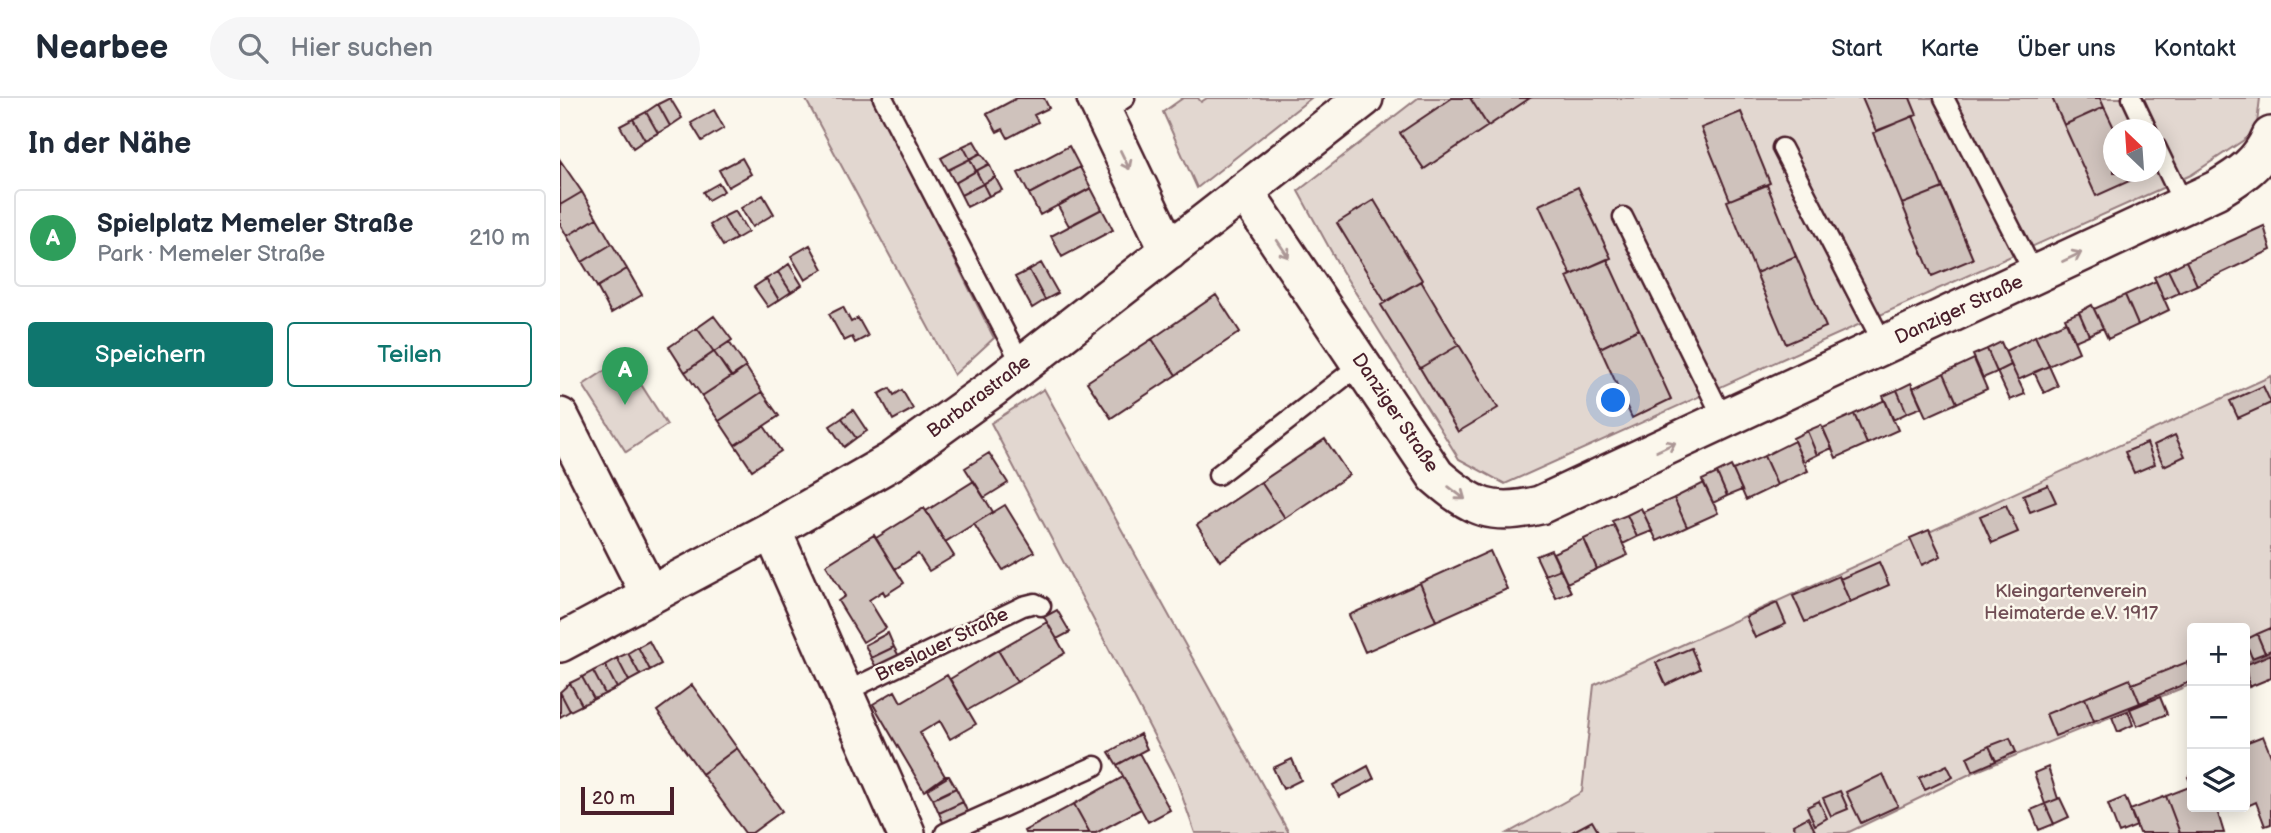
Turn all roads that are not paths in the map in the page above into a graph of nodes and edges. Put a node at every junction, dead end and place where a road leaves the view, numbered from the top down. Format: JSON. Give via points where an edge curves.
{"nodes":[{"id":1,"x":883,"y":98,"type":"edge"},
{"id":2,"x":1364,"y":98,"type":"edge"},
{"id":3,"x":1944,"y":98,"type":"edge"},
{"id":4,"x":2132,"y":98,"type":"edge"},
{"id":5,"x":1108,"y":103,"type":"edge"},
{"id":6,"x":2142,"y":119,"type":"edge"},
{"id":7,"x":2271,"y":136,"type":"edge"},
{"id":8,"x":1782,"y":148,"type":"dead end"},
{"id":9,"x":2166,"y":169,"type":"edge"},
{"id":10,"x":1245,"y":192,"type":"junction"},
{"id":11,"x":2184,"y":205,"type":"junction"},
{"id":12,"x":1623,"y":217,"type":"dead end"},
{"id":13,"x":1169,"y":251,"type":"junction"},
{"id":14,"x":2035,"y":275,"type":"junction"},
{"id":15,"x":1884,"y":345,"type":"junction"},
{"id":16,"x":1361,"y":364,"type":"junction"},
{"id":17,"x":1022,"y":365,"type":"junction"},
{"id":18,"x":560,"y":417,"type":"edge"},
{"id":19,"x":1724,"y":420,"type":"junction"},
{"id":20,"x":1218,"y":475,"type":"dead end"},
{"id":21,"x":772,"y":530,"type":"junction"},
{"id":22,"x":650,"y":595,"type":"junction"},
{"id":23,"x":1041,"y":606,"type":"dead end"},
{"id":24,"x":560,"y":643,"type":"edge"},
{"id":25,"x":843,"y":693,"type":"junction"},
{"id":26,"x":1095,"y":766,"type":"dead end"},
{"id":27,"x":906,"y":833,"type":"edge"},
{"id":28,"x":945,"y":833,"type":"edge"}],
"edges":[{"from":1,"to":17,"type":"lane"},
{"from":2,"to":10,"type":"street","name":"Barbarastraße"},
{"from":3,"to":14,"type":"lane","name":"Danziger Straße"},
{"from":4,"to":6,"type":"lane"},
{"from":5,"to":13,"type":"street","one_way":true},
{"from":7,"to":11,"type":"street","name":"Danziger Straße","via":[[2264,154],[2244,173]]},
{"from":8,"to":15,"type":"lane","name":"Danziger Straße"},
{"from":9,"to":11,"type":"lane"},
{"from":10,"to":13,"type":"street","name":"Barbarastraße"},
{"from":10,"to":16,"type":"street","name":"Danziger Straße","one_way":true},
{"from":14,"to":11,"type":"street","name":"Danziger Straße","one_way":true},
{"from":12,"to":19,"type":"lane"},
{"from":13,"to":17,"type":"street","name":"Barbarastraße"},
{"from":14,"to":15,"type":"street","name":"Danziger Straße"},
{"from":15,"to":19,"type":"street","name":"Danziger Straße"},
{"from":16,"to":19,"type":"street","name":"Danziger Straße","one_way":true,"via":[[1436,476],[1462,498],[1510,513],[1540,505]]},
{"from":16,"to":20,"type":"lane"},
{"from":17,"to":21,"type":"street","name":"Barbarastraße","via":[[892,461]]},
{"from":18,"to":22,"type":"street"},
{"from":21,"to":22,"type":"street","name":"Barbarastraße"},
{"from":21,"to":25,"type":"street"},
{"from":22,"to":24,"type":"street","name":"Barbarastraße"},
{"from":23,"to":25,"type":"lane","name":"Breslauer Straße","via":[[1023,606]]},
{"from":25,"to":27,"type":"street"},
{"from":26,"to":28,"type":"lane"}]}
